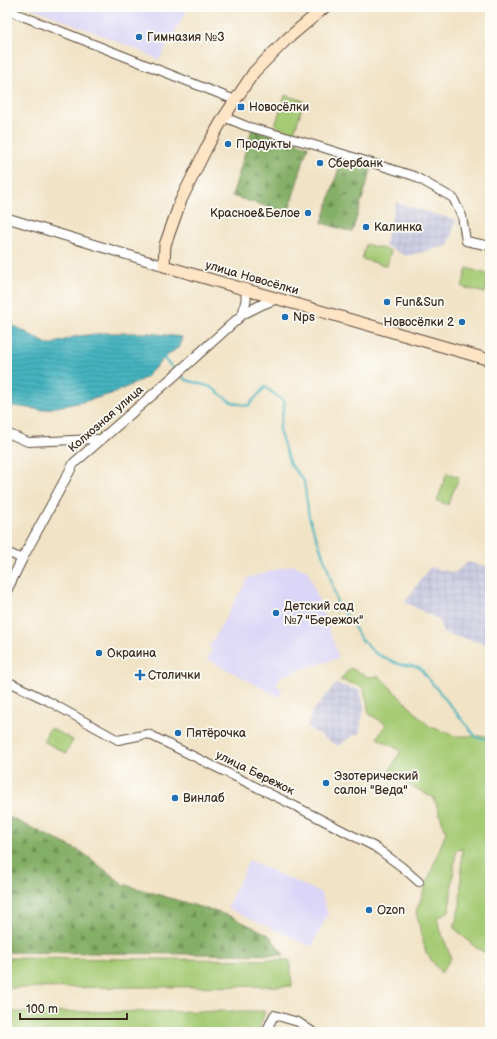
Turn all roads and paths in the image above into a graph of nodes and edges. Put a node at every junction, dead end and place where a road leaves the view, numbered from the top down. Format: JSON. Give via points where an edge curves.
{"nodes":[{"id":1,"x":325,"y":7,"type":"edge"},
{"id":2,"x":7,"y":10,"type":"edge"},
{"id":3,"x":235,"y":100,"type":"junction"},
{"id":4,"x":224,"y":117,"type":"junction"},
{"id":5,"x":7,"y":218,"type":"edge"},
{"id":6,"x":490,"y":246,"type":"edge"},
{"id":7,"x":164,"y":266,"type":"junction"},
{"id":8,"x":246,"y":290,"type":"junction"},
{"id":9,"x":276,"y":299,"type":"junction"},
{"id":10,"x":243,"y":314,"type":"junction"},
{"id":11,"x":490,"y":360,"type":"edge"},
{"id":12,"x":7,"y":433,"type":"edge"},
{"id":13,"x":101,"y":440,"type":"junction"},
{"id":14,"x":7,"y":552,"type":"edge"},
{"id":15,"x":22,"y":559,"type":"junction"},
{"id":16,"x":7,"y":590,"type":"edge"},
{"id":17,"x":7,"y":681,"type":"edge"},
{"id":18,"x":419,"y":882,"type":"dead end"},
{"id":19,"x":266,"y":1032,"type":"edge"},
{"id":20,"x":313,"y":1032,"type":"edge"}],
"edges":[{"from":1,"to":3,"type":"main road","via":[[254,72]]},
{"from":2,"to":3,"type":"street"},
{"from":3,"to":4,"type":"main road"},
{"from":4,"to":6,"type":"street","via":[[246,126],[414,176],[453,198],[462,216],[466,241]]},
{"from":4,"to":7,"type":"main road","via":[[181,200],[167,238]]},
{"from":5,"to":7,"type":"street","name":"улица Новосёлки"},
{"from":7,"to":8,"type":"main road","name":"улица Новосёлки"},
{"from":8,"to":9,"type":"main road","name":"улица Новосёлки"},
{"from":8,"to":10,"type":"street"},
{"from":9,"to":10,"type":"street","name":"Колхозная улица"},
{"from":9,"to":11,"type":"main road","name":"улица Новосёлки"},
{"from":10,"to":13,"type":"street","name":"Колхозная улица"},
{"from":12,"to":13,"type":"street","via":[[28,442]]},
{"from":13,"to":15,"type":"street","name":"Колхозная улица","via":[[74,463]]},
{"from":14,"to":15,"type":"street"},
{"from":15,"to":16,"type":"street","name":"Колхозная улица"},
{"from":17,"to":18,"type":"street","name":"улица Бережок","via":[[118,740],[148,734],[375,847]]},
{"from":19,"to":20,"type":"street","via":[[274,1014],[298,1022]]}]}
